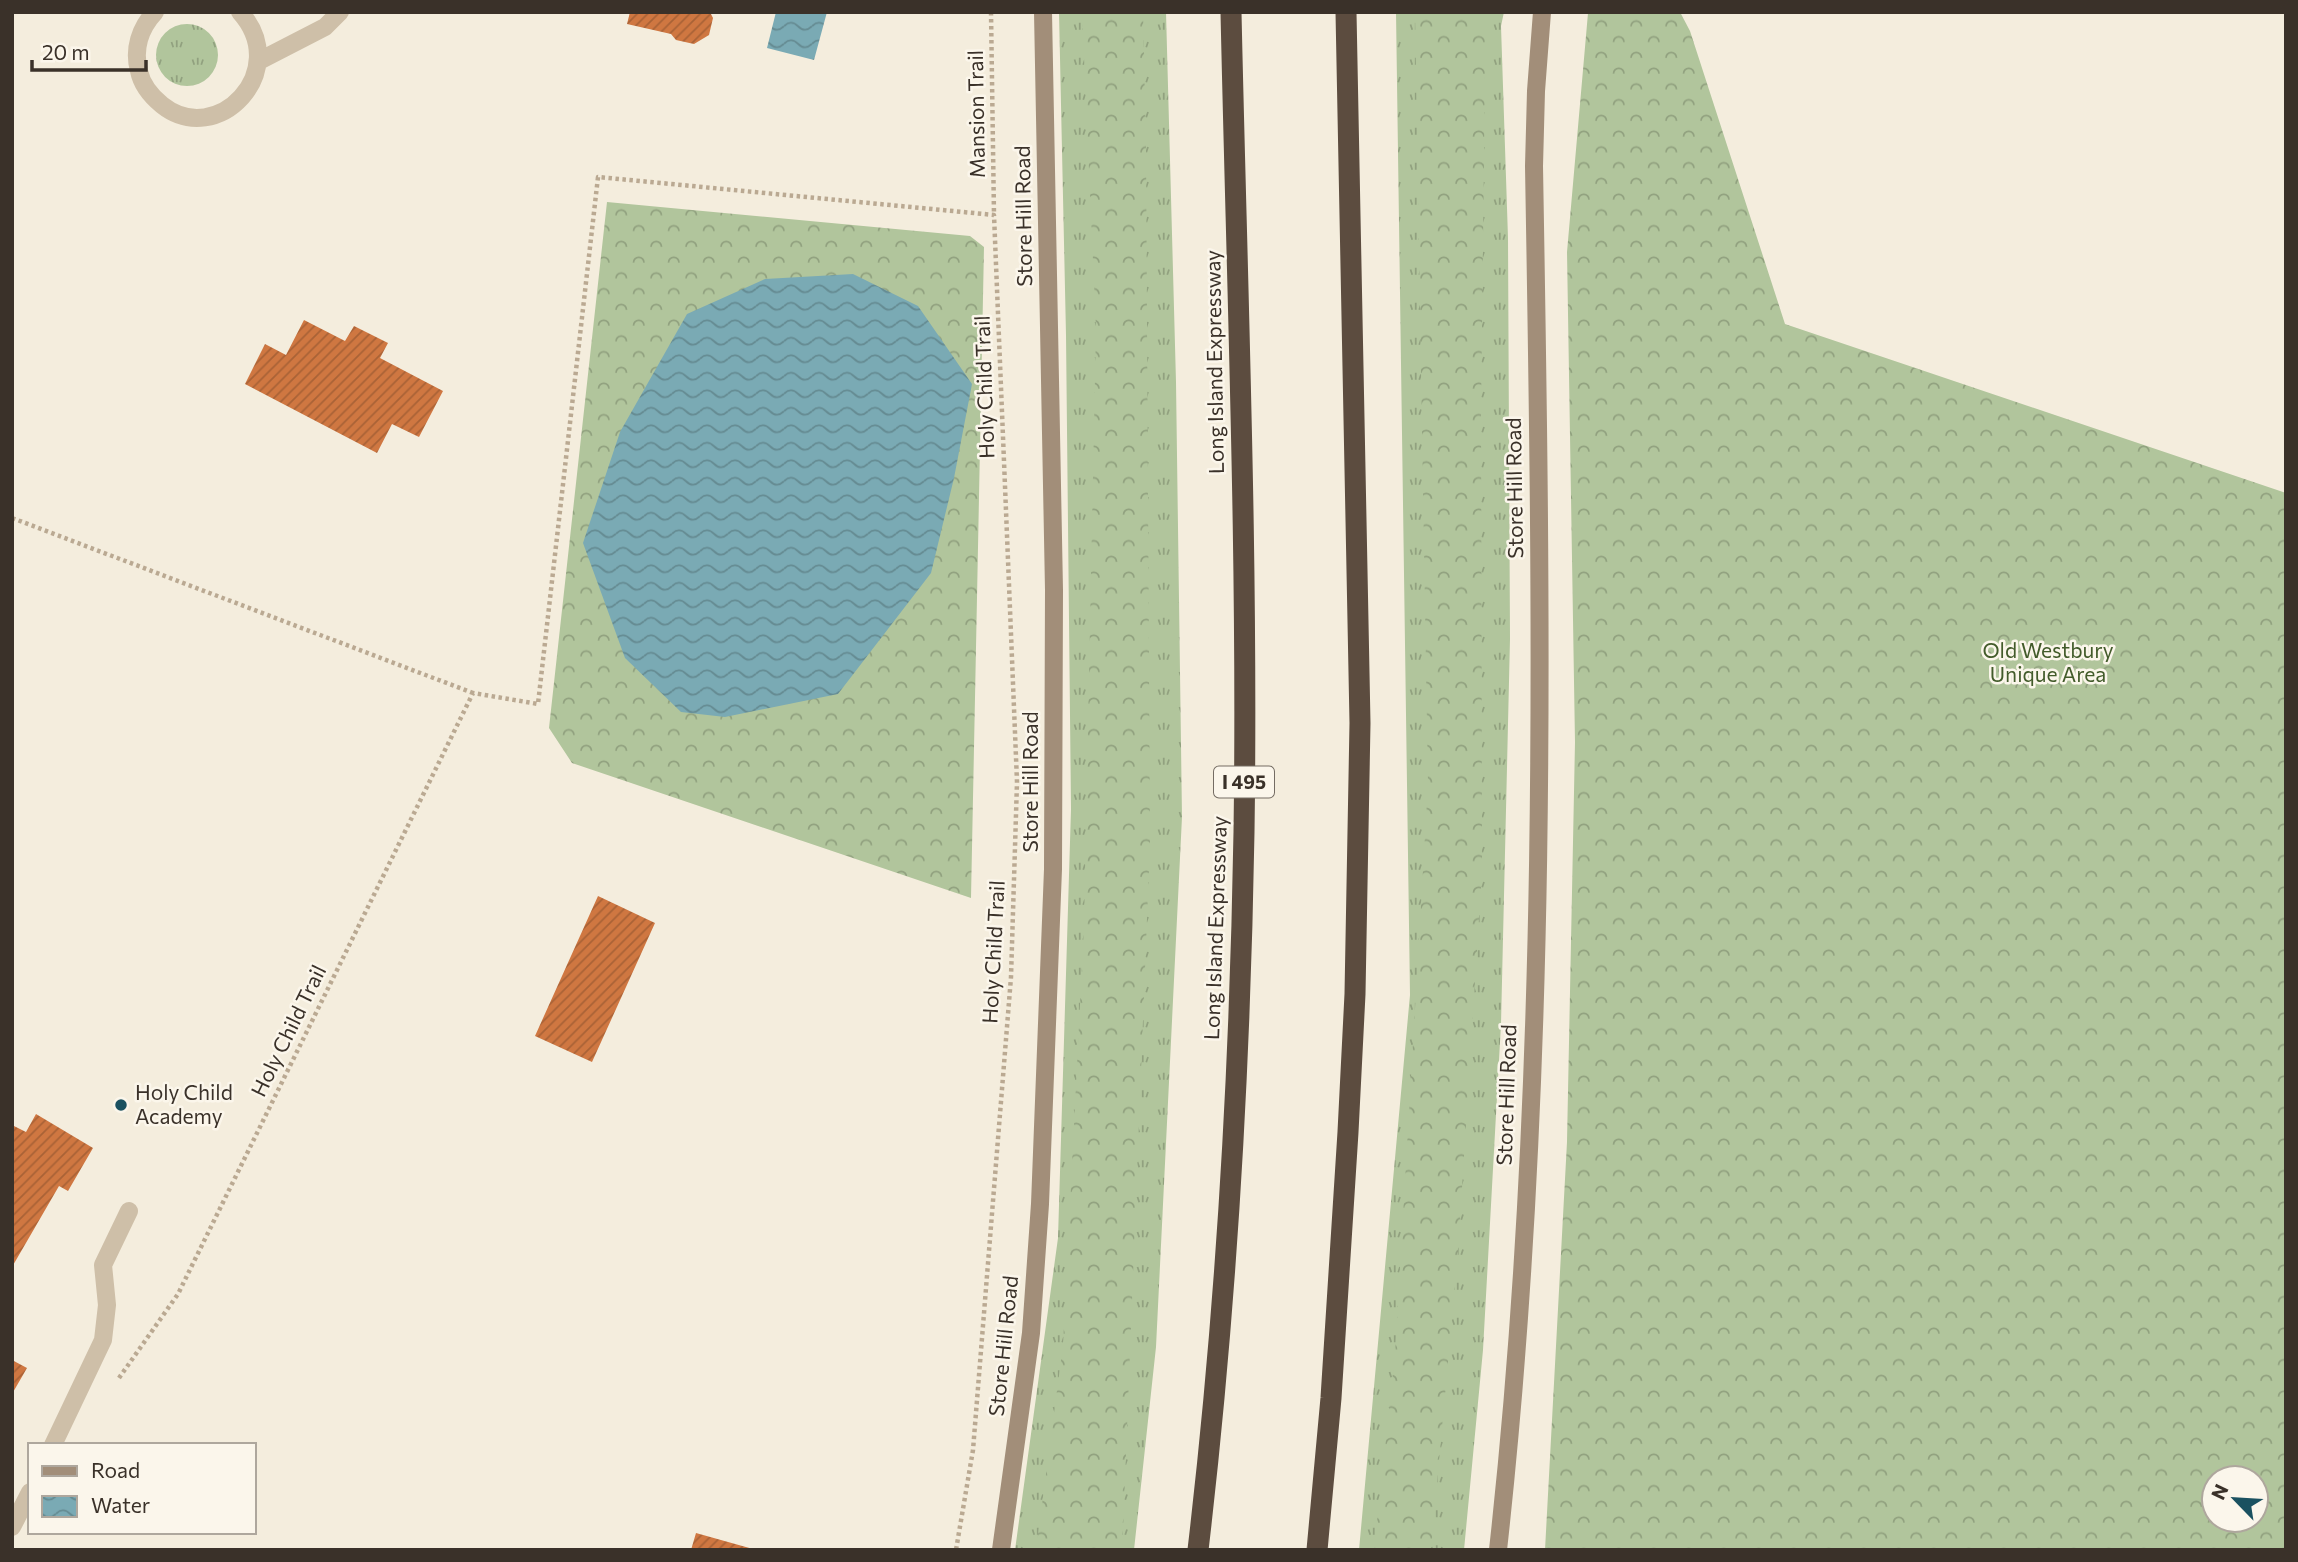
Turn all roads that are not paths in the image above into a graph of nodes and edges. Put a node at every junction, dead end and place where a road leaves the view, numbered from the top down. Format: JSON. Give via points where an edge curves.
{"nodes":[{"id":1,"x":155,"y":12,"type":"edge"},
{"id":2,"x":240,"y":12,"type":"edge"},
{"id":3,"x":340,"y":12,"type":"edge"},
{"id":4,"x":1043,"y":12,"type":"edge"},
{"id":5,"x":1231,"y":12,"type":"edge"},
{"id":6,"x":1346,"y":12,"type":"edge"},
{"id":7,"x":1542,"y":12,"type":"edge"},
{"id":8,"x":259,"y":61,"type":"junction"},
{"id":9,"x":129,"y":1211,"type":"dead end"},
{"id":10,"x":54,"y":1443,"type":"edge"},
{"id":11,"x":28,"y":1496,"type":"edge"},
{"id":12,"x":12,"y":1527,"type":"edge"},
{"id":13,"x":1002,"y":1550,"type":"edge"},
{"id":14,"x":1198,"y":1550,"type":"edge"},
{"id":15,"x":1317,"y":1550,"type":"edge"},
{"id":16,"x":1497,"y":1550,"type":"edge"}],
"edges":[{"from":1,"to":8,"type":"street","via":[[138,40],[136,60],[141,81],[168,110],[188,117],[208,117],[227,110],[243,97]]},
{"from":2,"to":8,"type":"street","via":[[257,41]]},
{"from":3,"to":8,"type":"street","via":[[325,27]]},
{"from":4,"to":13,"type":"main road","name":"Store Hill Road","via":[[1054,590],[1052,882],[1031,1333]]},
{"from":5,"to":14,"type":"highway","name":"Long Island Expressway","number":"I 495","via":[[1244,555],[1244,828],[1227,1225]]},
{"from":6,"to":15,"type":"highway","via":[[1360,723],[1355,994],[1331,1398]]},
{"from":7,"to":16,"type":"main road","name":"Store Hill Road","via":[[1534,166],[1541,730],[1534,1000],[1521,1263]]},
{"from":9,"to":10,"type":"street","via":[[103,1265],[107,1305],[103,1340]]},
{"from":11,"to":12,"type":"street"}]}
